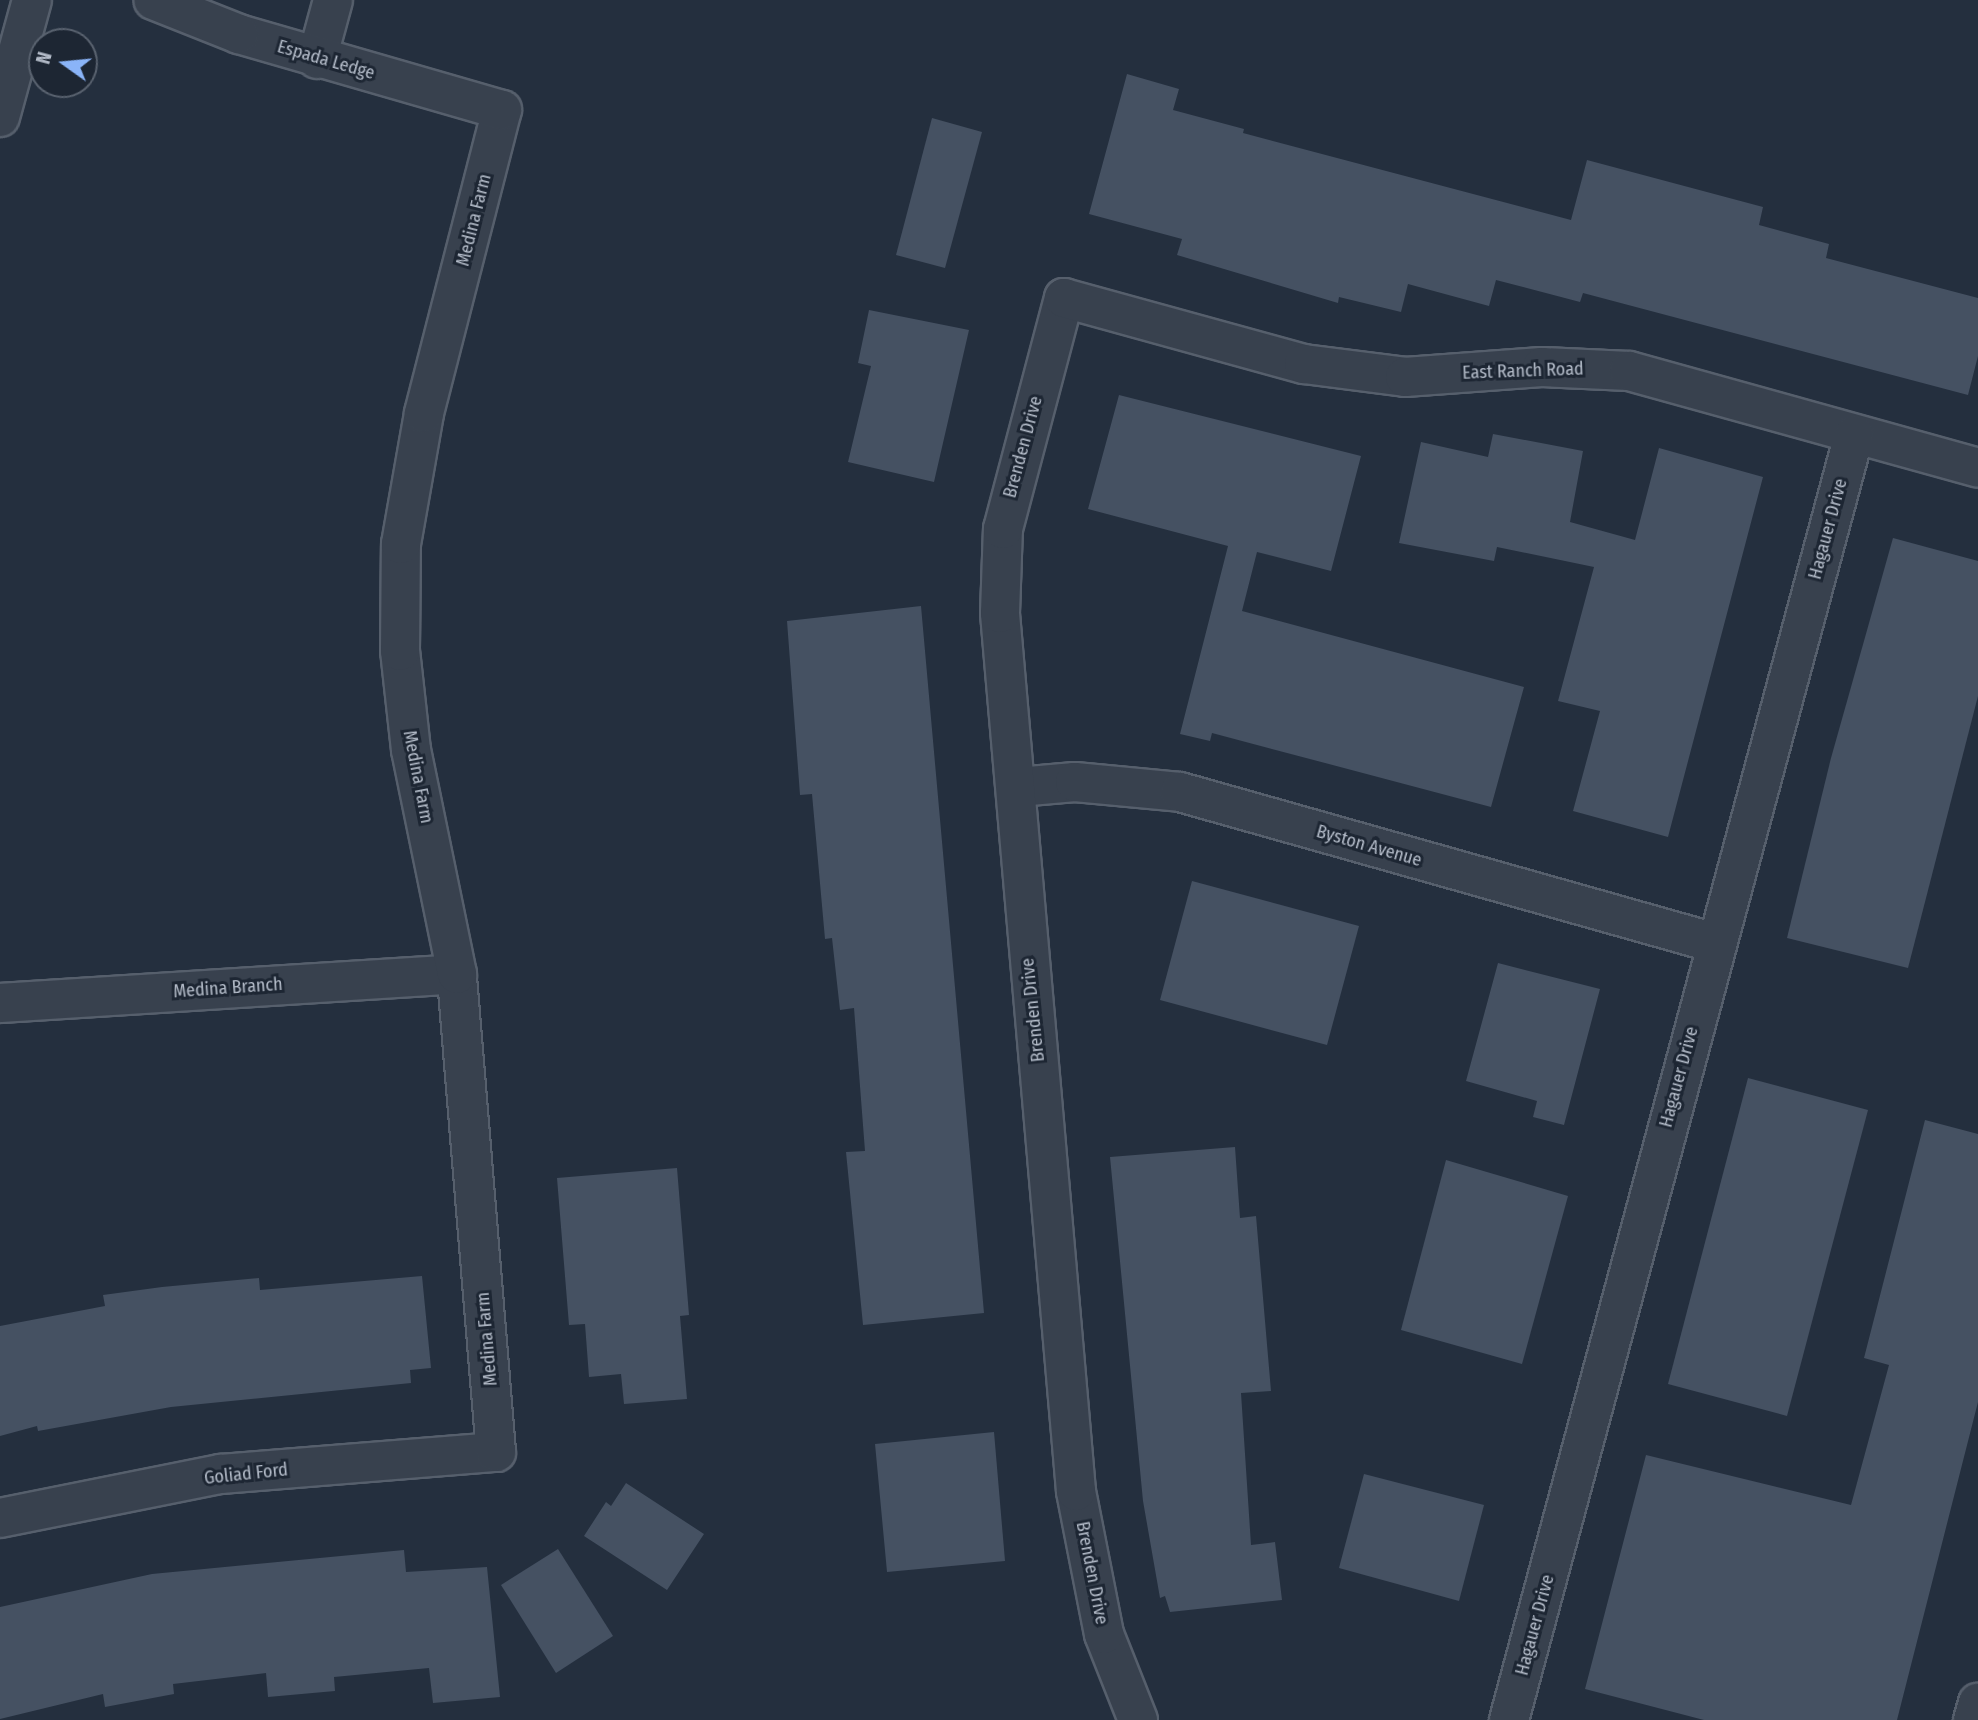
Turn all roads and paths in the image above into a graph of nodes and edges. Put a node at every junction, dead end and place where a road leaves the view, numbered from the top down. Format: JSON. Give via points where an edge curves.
{"nodes":[{"id":1,"x":32,"y":0,"type":"edge"},
{"id":2,"x":153,"y":0,"type":"edge"},
{"id":3,"x":334,"y":0,"type":"edge"},
{"id":4,"x":317,"y":59,"type":"junction"},
{"id":5,"x":502,"y":110,"type":"joint"},
{"id":6,"x":0,"y":117,"type":"edge"},
{"id":7,"x":1063,"y":298,"type":"joint"},
{"id":8,"x":1854,"y":435,"type":"junction"},
{"id":9,"x":1978,"y":468,"type":"edge"},
{"id":10,"x":1018,"y":787,"type":"junction"},
{"id":11,"x":1714,"y":943,"type":"junction"},
{"id":12,"x":457,"y":974,"type":"junction"},
{"id":13,"x":0,"y":1003,"type":"edge"},
{"id":14,"x":496,"y":1452,"type":"joint"},
{"id":15,"x":0,"y":1518,"type":"edge"},
{"id":16,"x":1978,"y":1703,"type":"edge"},
{"id":17,"x":1138,"y":1720,"type":"edge"},
{"id":18,"x":1509,"y":1720,"type":"edge"},
{"id":19,"x":1973,"y":1720,"type":"edge"}],
"edges":[{"from":1,"to":6,"type":"street"},
{"from":2,"to":4,"type":"street","name":"Espada Ledge"},
{"from":3,"to":4,"type":"street"},
{"from":4,"to":5,"type":"street","name":"Espada Ledge"},
{"from":5,"to":12,"type":"street","name":"Medina Farm","via":[[424,414],[401,544],[400,651],[411,750]]},
{"from":7,"to":8,"type":"street","name":"East Ranch Road","via":[[1329,367],[1405,377],[1542,367],[1629,371]]},
{"from":7,"to":10,"type":"street","name":"Brenden Drive","via":[[1003,529],[1000,613]]},
{"from":8,"to":9,"type":"street","name":"East Ranch Road"},
{"from":8,"to":11,"type":"street","name":"Hagauer Drive"},
{"from":10,"to":11,"type":"street","name":"Byston Avenue","via":[[1075,782],[1180,793]]},
{"from":10,"to":17,"type":"street","name":"Brenden Drive","via":[[1020,884],[1076,1492],[1104,1634]]},
{"from":11,"to":18,"type":"street","name":"Hagauer Drive"},
{"from":12,"to":13,"type":"street","name":"Medina Branch"},
{"from":12,"to":14,"type":"street","name":"Medina Farm"},
{"from":14,"to":15,"type":"street","name":"Goliad Ford","via":[[221,1474]]},
{"from":16,"to":19,"type":"street"}]}
